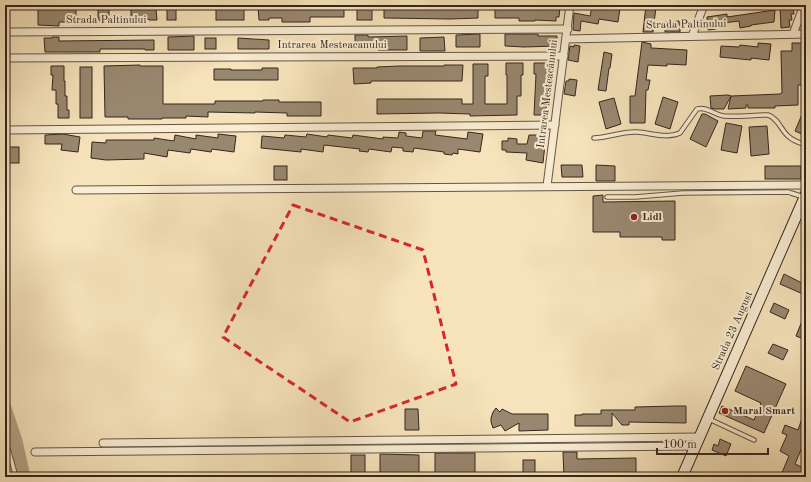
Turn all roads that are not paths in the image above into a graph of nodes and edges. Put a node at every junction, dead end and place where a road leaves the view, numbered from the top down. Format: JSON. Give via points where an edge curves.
{"nodes":[{"id":1,"x":570,"y":5,"type":"edge"},
{"id":2,"x":704,"y":5,"type":"edge"},
{"id":3,"x":804,"y":5,"type":"edge"},
{"id":4,"x":568,"y":28,"type":"junction"},
{"id":5,"x":5,"y":32,"type":"edge"},
{"id":6,"x":793,"y":34,"type":"junction"},
{"id":7,"x":806,"y":34,"type":"edge"},
{"id":8,"x":692,"y":36,"type":"junction"},
{"id":9,"x":566,"y":39,"type":"junction"},
{"id":10,"x":564,"y":56,"type":"junction"},
{"id":11,"x":5,"y":58,"type":"edge"},
{"id":12,"x":555,"y":125,"type":"junction"},
{"id":13,"x":5,"y":130,"type":"edge"},
{"id":14,"x":594,"y":138,"type":"dead end"},
{"id":15,"x":806,"y":145,"type":"edge"},
{"id":16,"x":806,"y":184,"type":"edge"},
{"id":17,"x":547,"y":186,"type":"junction"},
{"id":18,"x":76,"y":190,"type":"dead end"},
{"id":19,"x":805,"y":196,"type":"edge"},
{"id":20,"x":607,"y":197,"type":"dead end"},
{"id":21,"x":708,"y":419,"type":"junction"},
{"id":22,"x":5,"y":438,"type":"edge"},
{"id":23,"x":754,"y":440,"type":"dead end"},
{"id":24,"x":698,"y":441,"type":"junction"},
{"id":25,"x":103,"y":443,"type":"dead end"},
{"id":26,"x":35,"y":452,"type":"dead end"},
{"id":27,"x":16,"y":477,"type":"edge"},
{"id":28,"x":682,"y":477,"type":"edge"}],
"edges":[{"from":1,"to":4,"type":"street","name":"Intrarea Mesteacănului"},
{"from":2,"to":8,"type":"street"},
{"from":3,"to":6,"type":"street"},
{"from":4,"to":5,"type":"street","name":"Strada Paltinului"},
{"from":4,"to":9,"type":"street","name":"Intrarea Mesteacănului"},
{"from":6,"to":7,"type":"street","name":"Strada Paltinului"},
{"from":6,"to":8,"type":"street","name":"Strada Paltinului"},
{"from":8,"to":9,"type":"street","name":"Strada Paltinului"},
{"from":9,"to":10,"type":"street","name":"Intrarea Mesteacănului"},
{"from":10,"to":11,"type":"street","name":"Intrarea Mesteacanului"},
{"from":10,"to":12,"type":"street","name":"Intrarea Mesteacănului"},
{"from":12,"to":13,"type":"street"},
{"from":12,"to":17,"type":"street","name":"Intrarea Mesteacănului"},
{"from":14,"to":15,"type":"lane","via":[[627,132],[667,135],[680,133],[700,108],[723,116],[772,116],[786,135]]},
{"from":16,"to":17,"type":"street"},
{"from":17,"to":18,"type":"street"},
{"from":19,"to":20,"type":"lane","via":[[788,192]]},
{"from":19,"to":21,"type":"main road","name":"Strada 23 August"},
{"from":21,"to":23,"type":"lane"},
{"from":21,"to":24,"type":"main road","name":"Strada 23 August"},
{"from":22,"to":27,"type":"lane"},
{"from":24,"to":25,"type":"street"},
{"from":24,"to":26,"type":"street"},
{"from":24,"to":28,"type":"main road","name":"Strada 23 August"}]}
